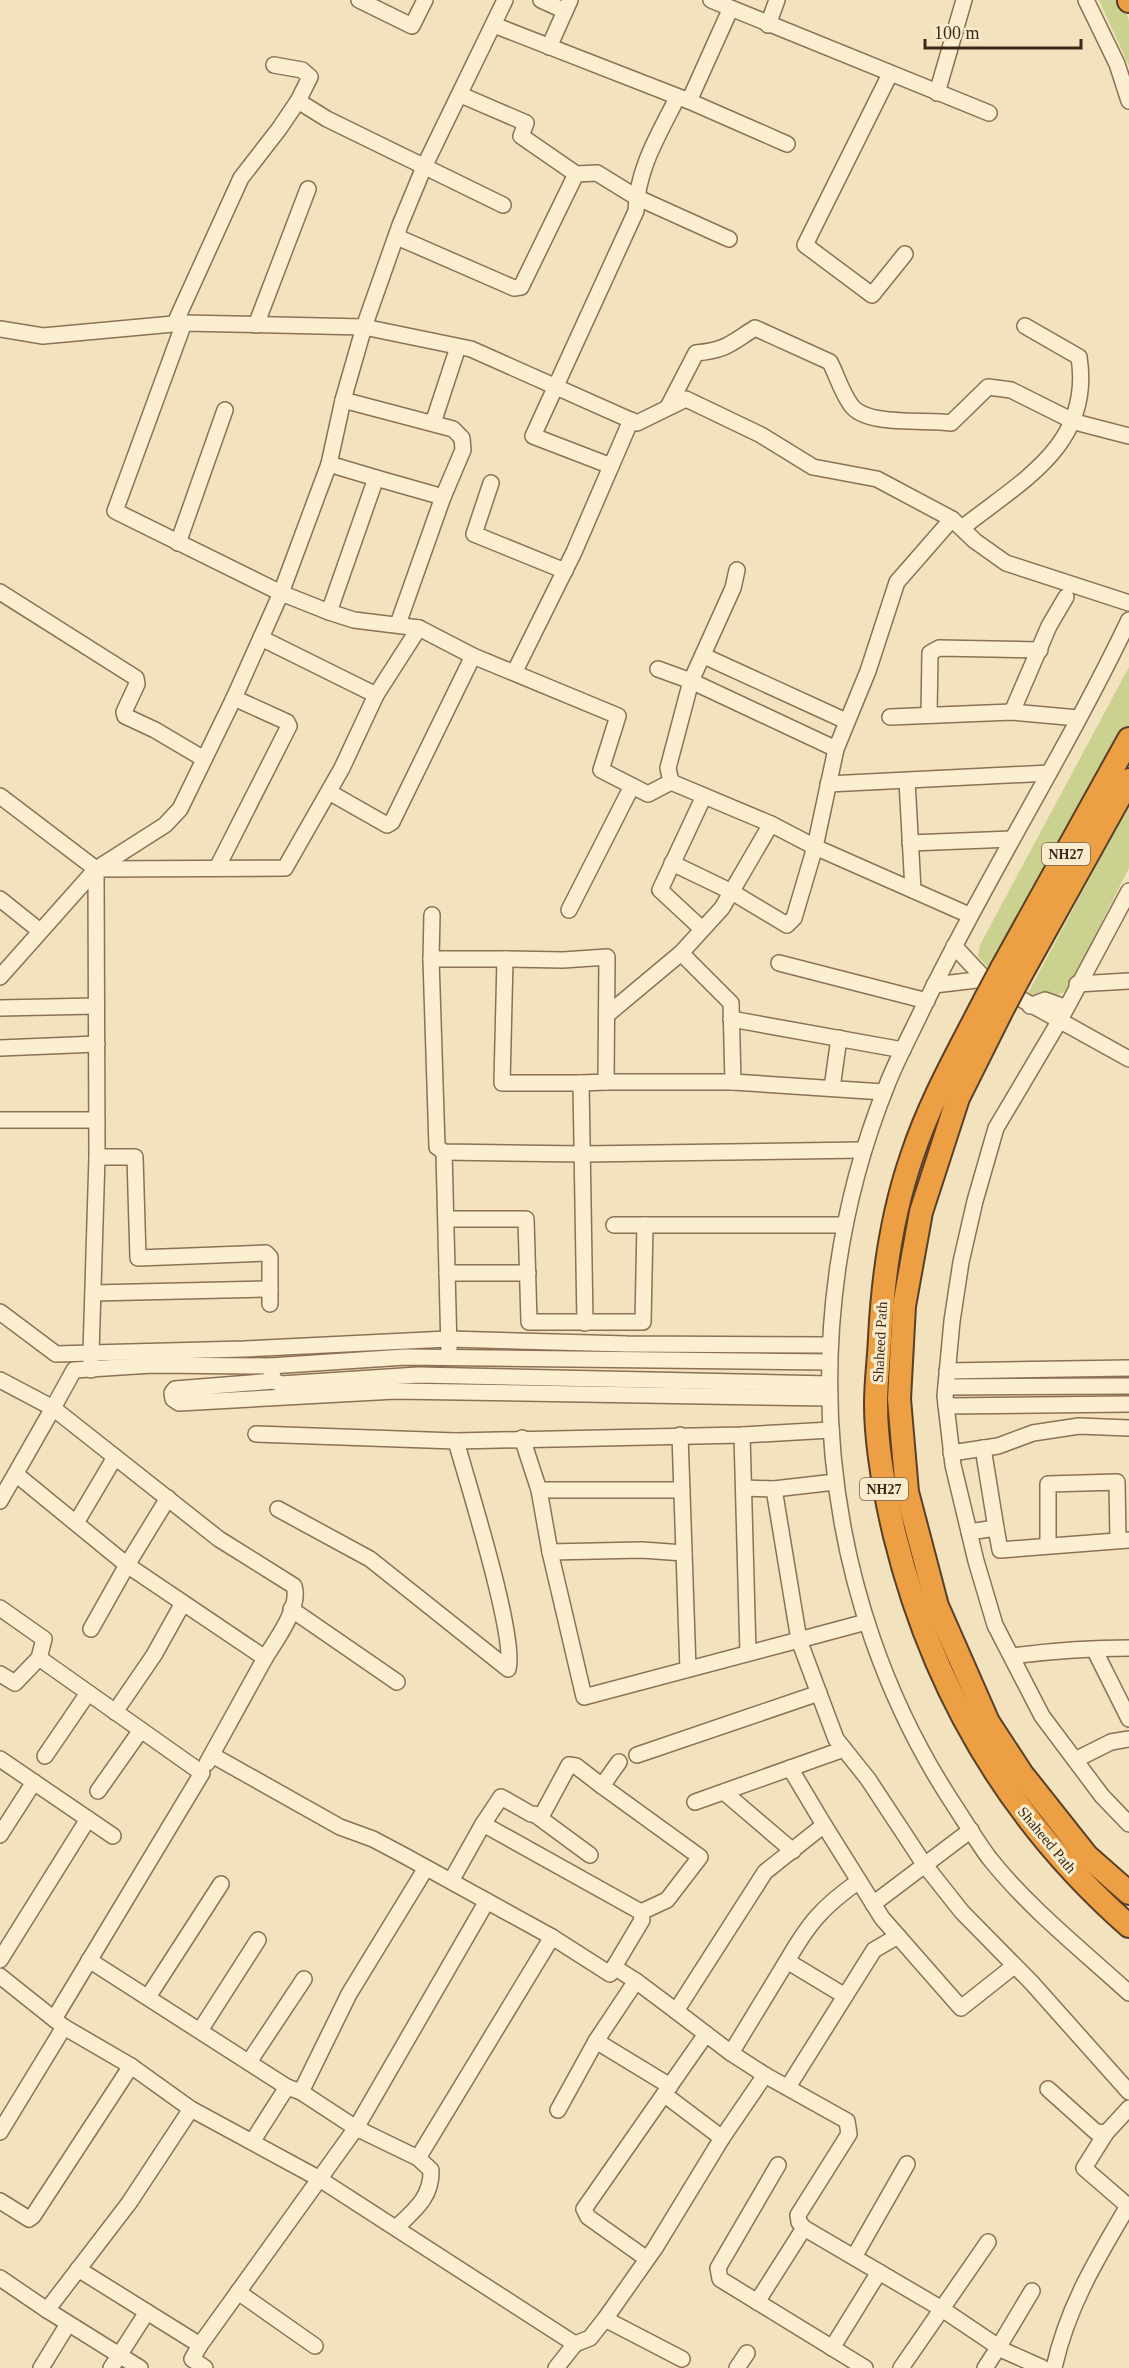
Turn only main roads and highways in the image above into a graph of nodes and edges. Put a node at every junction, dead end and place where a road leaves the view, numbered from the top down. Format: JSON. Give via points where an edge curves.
{"nodes":[{"id":1,"x":1129,"y":739,"type":"edge"},
{"id":2,"x":1129,"y":780,"type":"edge"},
{"id":3,"x":999,"y":986,"type":"junction"},
{"id":4,"x":1129,"y":1893,"type":"edge"},
{"id":5,"x":1129,"y":1926,"type":"edge"}],
"edges":[{"from":1,"to":3,"type":"highway","name":"Shaheed Path","number":"NH27"},
{"from":2,"to":3,"type":"highway","name":"Shaheed Path","number":"NH27"},
{"from":3,"to":4,"type":"highway","name":"Shaheed Path","number":"NH27","via":[[921,1212],[904,1305],[899,1399],[908,1492],[937,1606],[988,1722],[1022,1774],[1087,1857]]},
{"from":3,"to":5,"type":"highway","name":"Shaheed Path","number":"NH27","via":[[939,1090],[912,1156],[893,1224],[881,1303],[876,1406],[885,1497],[905,1576],[934,1660],[972,1736],[1030,1824]]}]}
